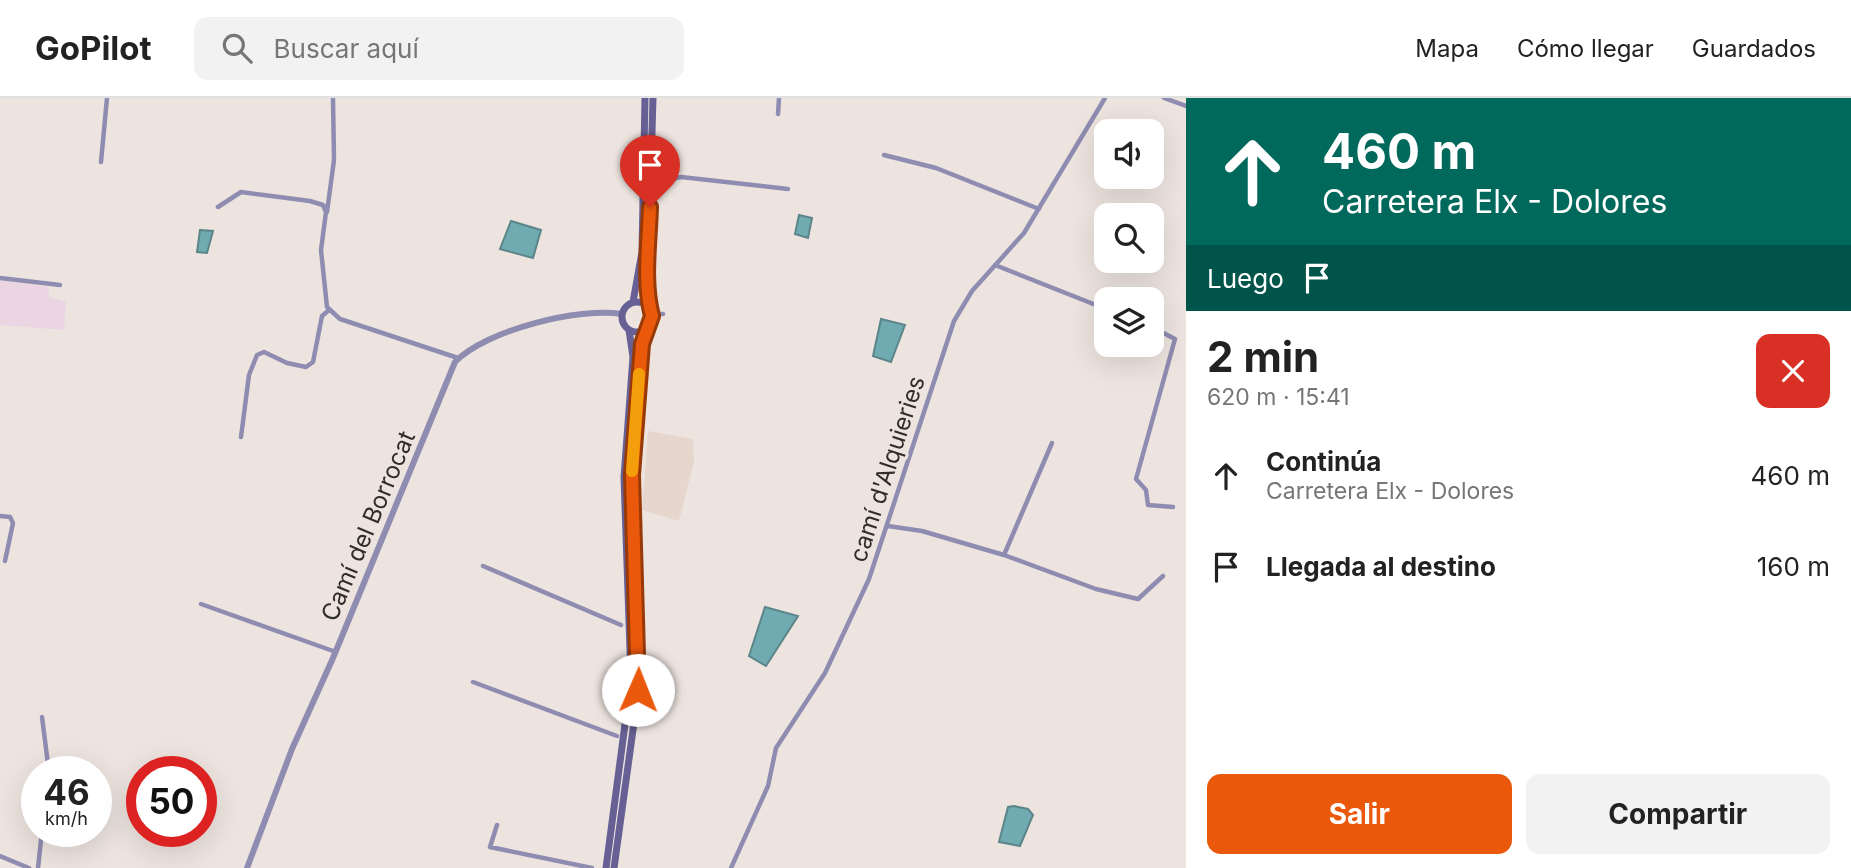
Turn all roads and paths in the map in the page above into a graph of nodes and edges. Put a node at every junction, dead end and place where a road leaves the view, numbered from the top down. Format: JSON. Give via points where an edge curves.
{"nodes":[{"id":1,"x":107,"y":98,"type":"edge"},
{"id":2,"x":333,"y":98,"type":"edge"},
{"id":3,"x":645,"y":98,"type":"edge"},
{"id":4,"x":653,"y":98,"type":"edge"},
{"id":5,"x":779,"y":98,"type":"edge"},
{"id":6,"x":1105,"y":98,"type":"edge"},
{"id":7,"x":1164,"y":98,"type":"edge"},
{"id":8,"x":1186,"y":106,"type":"edge"},
{"id":9,"x":778,"y":114,"type":"dead end"},
{"id":10,"x":884,"y":155,"type":"dead end"},
{"id":11,"x":101,"y":162,"type":"dead end"},
{"id":12,"x":661,"y":181,"type":"dead end"},
{"id":13,"x":788,"y":189,"type":"dead end"},
{"id":14,"x":218,"y":207,"type":"dead end"},
{"id":15,"x":1039,"y":209,"type":"junction"},
{"id":16,"x":327,"y":212,"type":"junction"},
{"id":17,"x":995,"y":265,"type":"junction"},
{"id":18,"x":0,"y":278,"type":"edge"},
{"id":19,"x":60,"y":285,"type":"dead end"},
{"id":20,"x":632,"y":302,"type":"junction"},
{"id":21,"x":1094,"y":304,"type":"edge"},
{"id":22,"x":647,"y":306,"type":"junction"},
{"id":23,"x":330,"y":310,"type":"junction"},
{"id":24,"x":622,"y":314,"type":"junction"},
{"id":25,"x":652,"y":314,"type":"junction"},
{"id":26,"x":663,"y":314,"type":"dead end"},
{"id":27,"x":629,"y":330,"type":"junction"},
{"id":28,"x":645,"y":330,"type":"junction"},
{"id":29,"x":1164,"y":333,"type":"edge"},
{"id":30,"x":458,"y":358,"type":"junction"},
{"id":31,"x":241,"y":437,"type":"dead end"},
{"id":32,"x":1052,"y":443,"type":"dead end"},
{"id":33,"x":1174,"y":507,"type":"dead end"},
{"id":34,"x":0,"y":516,"type":"edge"},
{"id":35,"x":888,"y":526,"type":"junction"},
{"id":36,"x":1004,"y":555,"type":"junction"},
{"id":37,"x":5,"y":561,"type":"dead end"},
{"id":38,"x":483,"y":566,"type":"dead end"},
{"id":39,"x":1163,"y":576,"type":"dead end"},
{"id":40,"x":201,"y":604,"type":"dead end"},
{"id":41,"x":621,"y":625,"type":"dead end"},
{"id":42,"x":336,"y":652,"type":"junction"},
{"id":43,"x":473,"y":682,"type":"dead end"},
{"id":44,"x":42,"y":717,"type":"dead end"},
{"id":45,"x":617,"y":736,"type":"dead end"},
{"id":46,"x":47,"y":756,"type":"edge"},
{"id":47,"x":497,"y":825,"type":"dead end"},
{"id":48,"x":40,"y":847,"type":"edge"},
{"id":49,"x":0,"y":856,"type":"edge"},
{"id":50,"x":29,"y":868,"type":"edge"},
{"id":51,"x":38,"y":868,"type":"edge"},
{"id":52,"x":247,"y":868,"type":"edge"},
{"id":53,"x":592,"y":868,"type":"edge"},
{"id":54,"x":606,"y":868,"type":"edge"},
{"id":55,"x":614,"y":868,"type":"edge"},
{"id":56,"x":731,"y":868,"type":"edge"}],
"edges":[{"from":1,"to":11,"type":"street"},
{"from":2,"to":16,"type":"street","via":[[334,160]]},
{"from":3,"to":20,"type":"main road","via":[[642,252]]},
{"from":4,"to":22,"type":"main road"},
{"from":5,"to":9,"type":"street"},
{"from":6,"to":15,"type":"street","name":"camí d'Alquieries"},
{"from":7,"to":8,"type":"street"},
{"from":10,"to":15,"type":"street","via":[[936,167]]},
{"from":12,"to":13,"type":"street","via":[[681,177]]},
{"from":14,"to":16,"type":"street","via":[[242,192],[310,201],[323,205]]},
{"from":15,"to":17,"type":"street","name":"camí d'Alquieries"},
{"from":16,"to":23,"type":"street","via":[[321,250]]},
{"from":17,"to":21,"type":"street"},
{"from":17,"to":35,"type":"street","name":"camí d'Alquieries","via":[[954,321]]},
{"from":18,"to":19,"type":"street"},
{"from":20,"to":22,"type":"main road"},
{"from":20,"to":24,"type":"main road"},
{"from":22,"to":25,"type":"main road"},
{"from":23,"to":30,"type":"street","via":[[340,319]]},
{"from":23,"to":31,"type":"street","via":[[322,316],[313,362],[306,367],[264,352],[257,355],[249,375]]},
{"from":24,"to":27,"type":"main road"},
{"from":24,"to":30,"type":"street","via":[[599,310],[545,320]]},
{"from":25,"to":26,"type":"street"},
{"from":25,"to":28,"type":"main road"},
{"from":27,"to":28,"type":"main road"},
{"from":27,"to":54,"type":"main road","via":[[633,357],[624,477],[631,679]]},
{"from":28,"to":55,"type":"main road","via":[[632,475],[637,696]]},
{"from":29,"to":33,"type":"street","via":[[1175,339],[1136,479],[1146,490],[1148,505]]},
{"from":30,"to":42,"type":"street","name":"Camí del Borrocat"},
{"from":32,"to":36,"type":"street"},
{"from":34,"to":37,"type":"street","via":[[10,516],[13,523]]},
{"from":35,"to":36,"type":"street"},
{"from":35,"to":56,"type":"street","name":"camí d'Alquieries","via":[[846,633],[776,748],[768,786]]},
{"from":36,"to":39,"type":"street","via":[[1096,589],[1138,599]]},
{"from":38,"to":41,"type":"street"},
{"from":40,"to":42,"type":"street"},
{"from":42,"to":52,"type":"street","name":"Camí del Borrocat","via":[[292,749]]},
{"from":43,"to":45,"type":"street"},
{"from":44,"to":46,"type":"street"},
{"from":47,"to":53,"type":"street","via":[[490,847]]},
{"from":48,"to":51,"type":"street"},
{"from":49,"to":50,"type":"street"}]}
